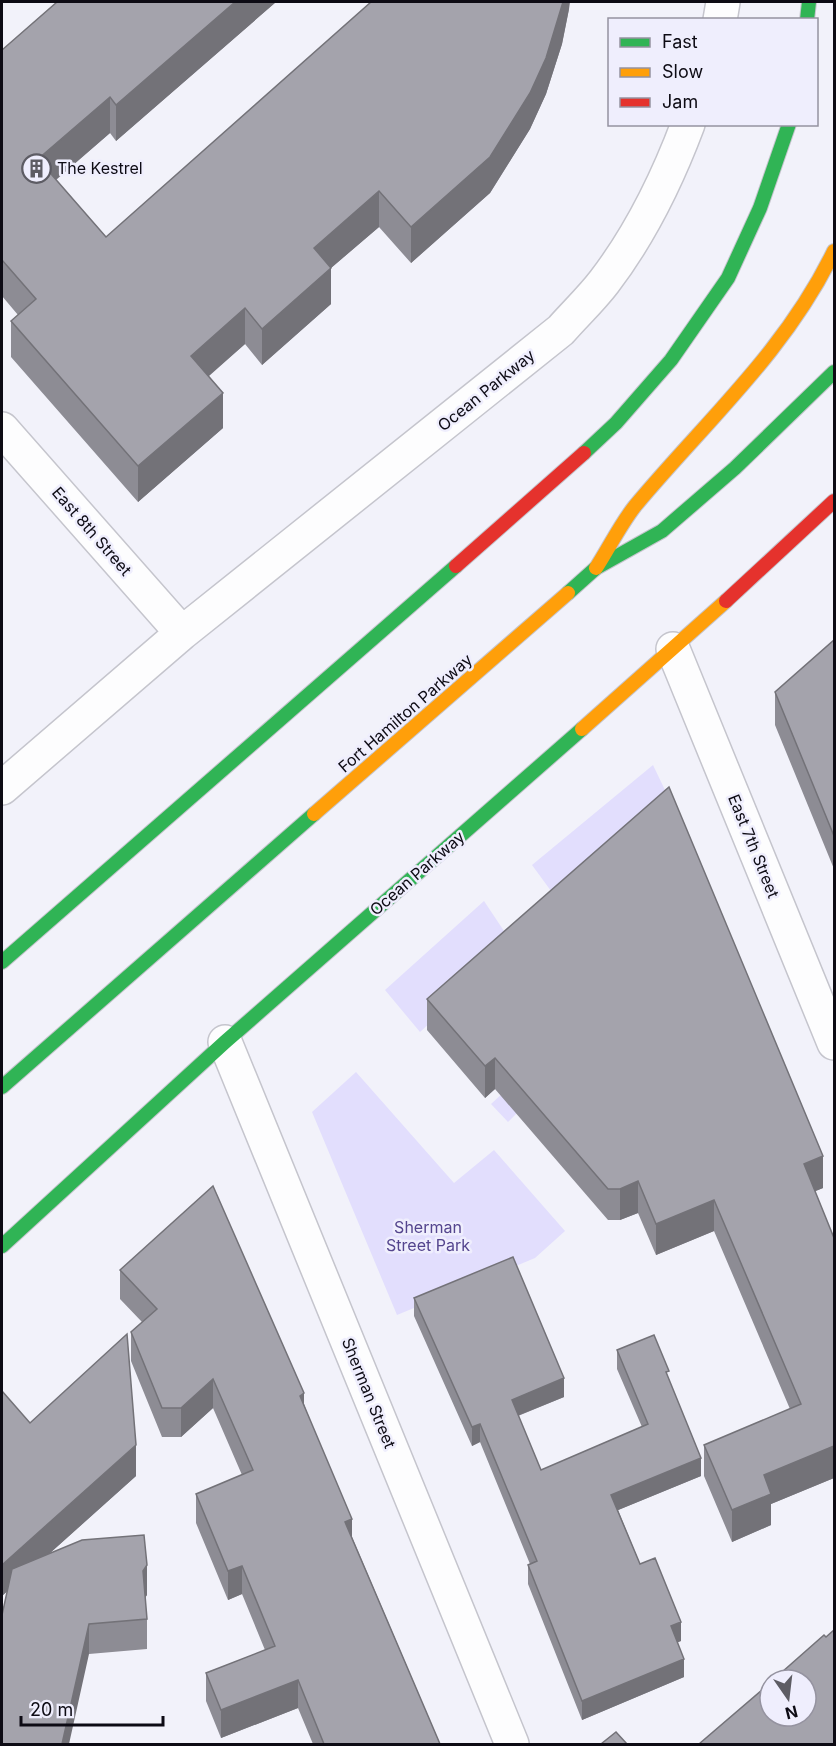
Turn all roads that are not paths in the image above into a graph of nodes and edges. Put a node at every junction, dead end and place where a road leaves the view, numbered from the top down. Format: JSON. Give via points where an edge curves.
{"nodes":[{"id":1,"x":723,"y":2,"type":"edge"},
{"id":2,"x":809,"y":2,"type":"edge"},
{"id":3,"x":720,"y":18,"type":"edge"},
{"id":4,"x":807,"y":18,"type":"edge"},
{"id":5,"x":687,"y":126,"type":"edge"},
{"id":6,"x":788,"y":126,"type":"edge"},
{"id":7,"x":834,"y":250,"type":"edge"},
{"id":8,"x":834,"y":372,"type":"edge"},
{"id":9,"x":2,"y":429,"type":"edge"},
{"id":10,"x":834,"y":501,"type":"edge"},
{"id":11,"x":596,"y":568,"type":"junction"},
{"id":12,"x":182,"y":633,"type":"junction"},
{"id":13,"x":673,"y":649,"type":"junction"},
{"id":14,"x":2,"y":788,"type":"edge"},
{"id":15,"x":2,"y":962,"type":"edge"},
{"id":16,"x":225,"y":1042,"type":"junction"},
{"id":17,"x":834,"y":1043,"type":"edge"},
{"id":18,"x":2,"y":1087,"type":"edge"},
{"id":19,"x":2,"y":1246,"type":"edge"},
{"id":20,"x":512,"y":1744,"type":"edge"}],
"edges":[{"from":1,"to":3,"type":"street"},
{"from":2,"to":4,"type":"main road"},
{"from":5,"to":12,"type":"street","name":"Ocean Parkway","via":[[670,171],[639,229],[604,281],[561,330]]},
{"from":6,"to":15,"type":"main road","via":[[759,208],[728,278],[671,360],[616,423]]},
{"from":7,"to":11,"type":"main road","via":[[819,280],[760,367],[634,508]]},
{"from":8,"to":11,"type":"main road","name":"Fort Hamilton Parkway","via":[[735,468],[662,531]]},
{"from":9,"to":12,"type":"street","name":"East 8th Street"},
{"from":10,"to":13,"type":"main road","name":"Ocean Parkway"},
{"from":11,"to":18,"type":"main road","name":"Fort Hamilton Parkway"},
{"from":12,"to":14,"type":"street","name":"Ocean Parkway"},
{"from":13,"to":16,"type":"main road","name":"Ocean Parkway"},
{"from":13,"to":17,"type":"street","name":"East 7th Street"},
{"from":16,"to":19,"type":"main road","name":"Ocean Parkway"},
{"from":16,"to":20,"type":"street","name":"Sherman Street"}]}
